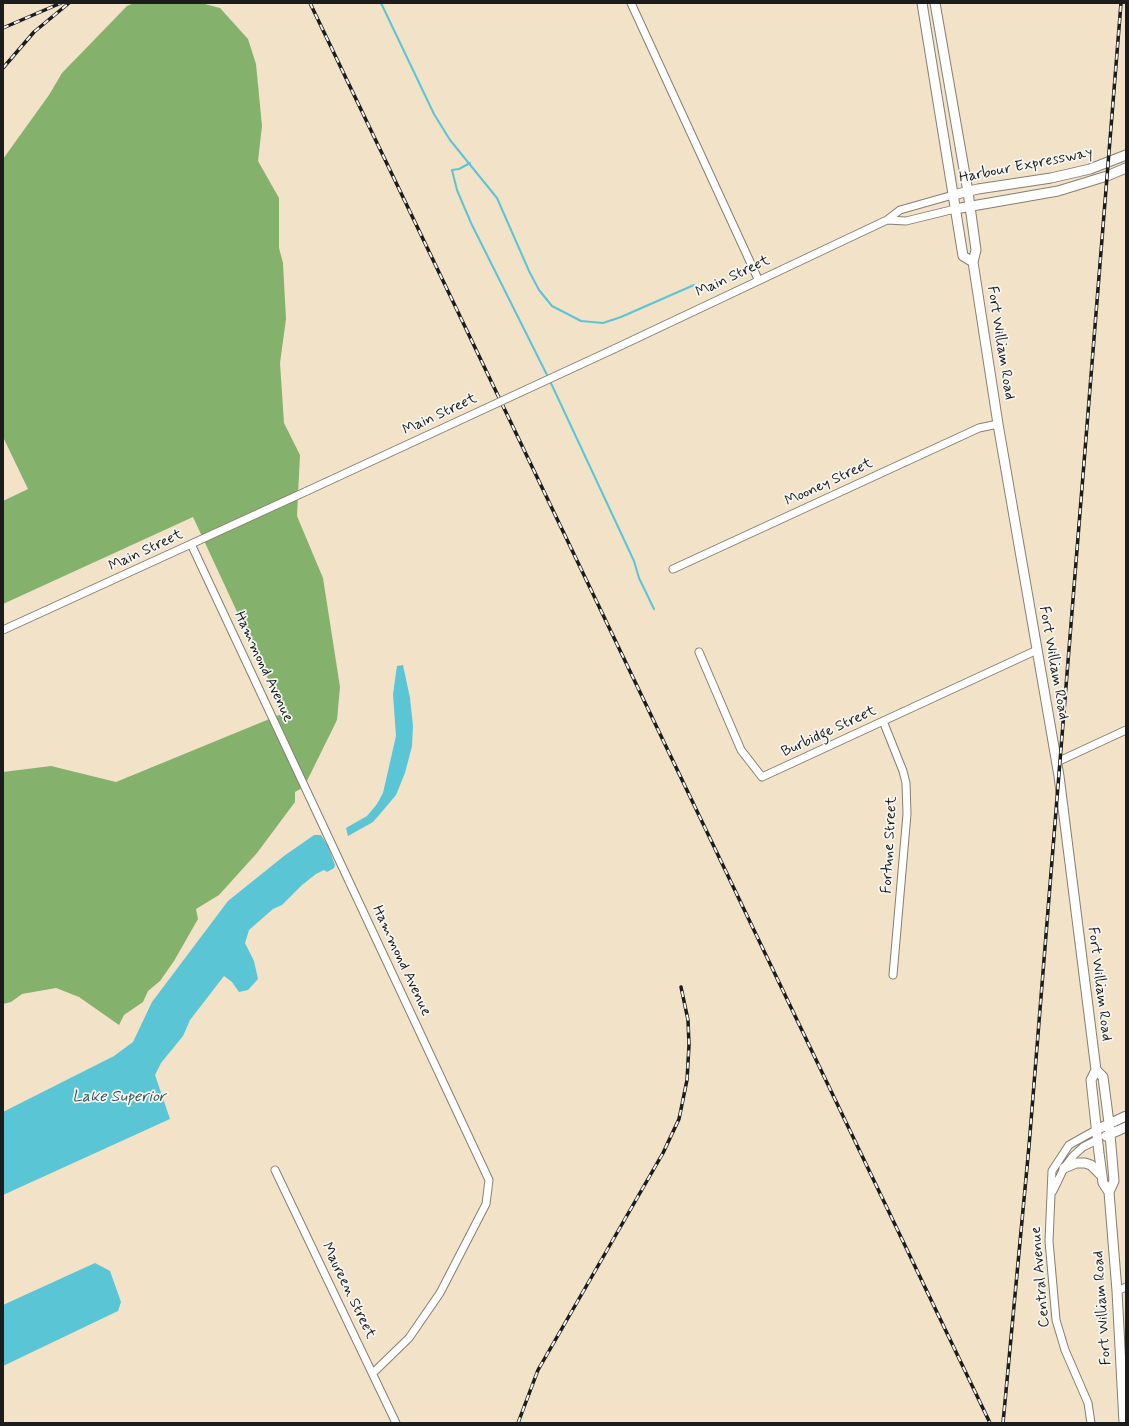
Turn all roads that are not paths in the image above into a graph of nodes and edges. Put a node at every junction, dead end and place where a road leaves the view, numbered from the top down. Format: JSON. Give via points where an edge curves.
{"nodes":[{"id":1,"x":631,"y":3,"type":"edge"},
{"id":2,"x":922,"y":3,"type":"edge"},
{"id":3,"x":935,"y":3,"type":"edge"},
{"id":4,"x":1126,"y":155,"type":"edge"},
{"id":5,"x":1126,"y":168,"type":"edge"},
{"id":6,"x":968,"y":192,"type":"junction"},
{"id":7,"x":953,"y":195,"type":"junction"},
{"id":8,"x":970,"y":207,"type":"junction"},
{"id":9,"x":955,"y":209,"type":"junction"},
{"id":10,"x":887,"y":220,"type":"junction"},
{"id":11,"x":973,"y":262,"type":"junction"},
{"id":12,"x":758,"y":279,"type":"junction"},
{"id":13,"x":998,"y":424,"type":"junction"},
{"id":14,"x":191,"y":544,"type":"junction"},
{"id":15,"x":673,"y":569,"type":"dead end"},
{"id":16,"x":3,"y":630,"type":"edge"},
{"id":17,"x":1036,"y":650,"type":"junction"},
{"id":18,"x":699,"y":652,"type":"dead end"},
{"id":19,"x":883,"y":721,"type":"junction"},
{"id":20,"x":1126,"y":730,"type":"edge"},
{"id":21,"x":1057,"y":762,"type":"junction"},
{"id":22,"x":892,"y":975,"type":"dead end"},
{"id":23,"x":1096,"y":1070,"type":"junction"},
{"id":24,"x":1126,"y":1116,"type":"edge"},
{"id":25,"x":1109,"y":1123,"type":"junction"},
{"id":26,"x":1126,"y":1127,"type":"edge"},
{"id":27,"x":1096,"y":1130,"type":"junction"},
{"id":28,"x":1110,"y":1134,"type":"junction"},
{"id":29,"x":1097,"y":1140,"type":"junction"},
{"id":30,"x":1064,"y":1168,"type":"junction"},
{"id":31,"x":275,"y":1170,"type":"dead end"},
{"id":32,"x":1102,"y":1177,"type":"junction"},
{"id":33,"x":1108,"y":1192,"type":"junction"},
{"id":34,"x":1051,"y":1195,"type":"junction"},
{"id":35,"x":1122,"y":1289,"type":"edge"},
{"id":36,"x":373,"y":1373,"type":"junction"},
{"id":37,"x":396,"y":1423,"type":"edge"},
{"id":38,"x":1092,"y":1423,"type":"edge"},
{"id":39,"x":1124,"y":1423,"type":"edge"}],
"edges":[{"from":1,"to":12,"type":"street"},
{"from":2,"to":7,"type":"main road","name":"Fort William Road"},
{"from":3,"to":6,"type":"main road","name":"Fort William Road"},
{"from":4,"to":6,"type":"main road","name":"Harbour Expressway","via":[[1090,169]]},
{"from":5,"to":8,"type":"main road","name":"Harbour Expressway","via":[[1058,191]]},
{"from":6,"to":7,"type":"main road","name":"Harbour Expressway"},
{"from":6,"to":8,"type":"main road","name":"Fort William Road"},
{"from":7,"to":9,"type":"main road","name":"Fort William Road"},
{"from":7,"to":10,"type":"street","name":"Main Street","via":[[900,210]]},
{"from":8,"to":9,"type":"main road","name":"Harbour Expressway"},
{"from":8,"to":11,"type":"main road","name":"Fort William Road","via":[[976,250]]},
{"from":9,"to":10,"type":"street","name":"Main Street","via":[[906,220]]},
{"from":9,"to":11,"type":"main road","name":"Fort William Road","via":[[963,256]]},
{"from":10,"to":12,"type":"street","name":"Main Street"},
{"from":11,"to":13,"type":"main road","name":"Fort William Road"},
{"from":12,"to":14,"type":"street","name":"Main Street","bridge":true,"via":[[614,349]]},
{"from":13,"to":15,"type":"street","name":"Mooney Street","via":[[979,428]]},
{"from":13,"to":17,"type":"main road","name":"Fort William Road"},
{"from":14,"to":16,"type":"street","name":"Main Street"},
{"from":14,"to":36,"type":"street","name":"Hammond Avenue","via":[[490,1180],[486,1204],[440,1293],[409,1338]]},
{"from":17,"to":19,"type":"street","name":"Burbidge Street"},
{"from":17,"to":21,"type":"main road","name":"Fort William Road"},
{"from":18,"to":19,"type":"street","name":"Burbidge Street","via":[[741,750],[762,778]]},
{"from":19,"to":22,"type":"street","name":"Fortune Street","via":[[903,771],[906,791],[905,840]]},
{"from":20,"to":21,"type":"street"},
{"from":21,"to":23,"type":"main road","name":"Fort William Road"},
{"from":23,"to":25,"type":"main road","name":"Fort William Road","via":[[1103,1077]]},
{"from":23,"to":27,"type":"main road","name":"Fort William Road","via":[[1091,1080]]},
{"from":24,"to":25,"type":"main road","name":"Central Avenue"},
{"from":25,"to":27,"type":"main road","name":"Central Avenue"},
{"from":25,"to":28,"type":"main road","name":"Fort William Road"},
{"from":26,"to":28,"type":"main road","name":"Central Avenue"},
{"from":27,"to":29,"type":"main road","name":"Fort William Road"},
{"from":27,"to":34,"type":"street","name":"Central Avenue","via":[[1069,1145],[1059,1158],[1052,1171]]},
{"from":28,"to":29,"type":"main road","name":"Central Avenue"},
{"from":28,"to":33,"type":"main road","name":"Fort William Road","via":[[1114,1181]]},
{"from":29,"to":30,"type":"street","name":"Central Avenue","via":[[1083,1147]]},
{"from":29,"to":32,"type":"main road","name":"Fort William Road"},
{"from":30,"to":32,"type":"main road","via":[[1076,1163],[1085,1163],[1091,1165]]},
{"from":30,"to":34,"type":"street","name":"Central Avenue"},
{"from":31,"to":36,"type":"street","name":"Maureen Street"},
{"from":32,"to":33,"type":"main road","name":"Fort William Road"},
{"from":33,"to":35,"type":"main road","name":"Fort William Road"},
{"from":34,"to":38,"type":"street","name":"Central Avenue","via":[[1049,1241],[1056,1320],[1065,1350],[1088,1403]]},
{"from":35,"to":39,"type":"main road","name":"Fort William Road"},
{"from":36,"to":37,"type":"street","name":"Maureen Street"}]}
